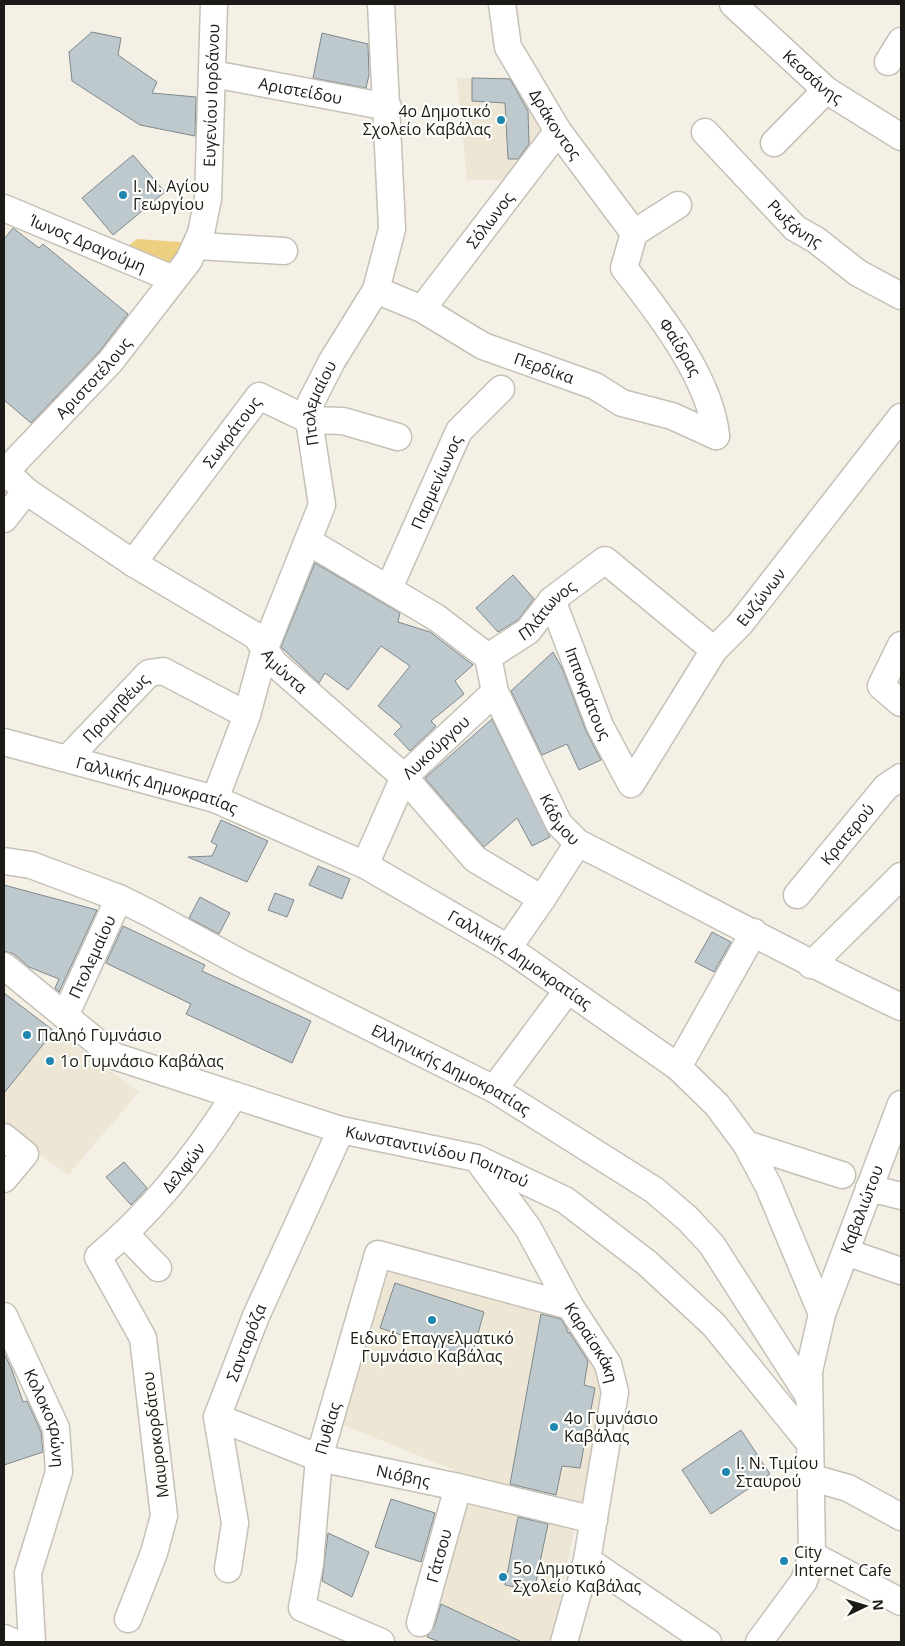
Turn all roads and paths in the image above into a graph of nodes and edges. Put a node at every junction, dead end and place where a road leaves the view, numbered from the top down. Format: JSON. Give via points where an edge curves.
{"nodes":[{"id":1,"x":214,"y":4,"type":"edge"},
{"id":2,"x":381,"y":4,"type":"edge"},
{"id":3,"x":502,"y":4,"type":"edge"},
{"id":4,"x":733,"y":4,"type":"edge"},
{"id":5,"x":213,"y":74,"type":"junction"},
{"id":6,"x":826,"y":90,"type":"junction"},
{"id":7,"x":388,"y":107,"type":"junction"},
{"id":8,"x":558,"y":130,"type":"junction"},
{"id":9,"x":705,"y":132,"type":"dead end"},
{"id":10,"x":901,"y":137,"type":"edge"},
{"id":11,"x":774,"y":143,"type":"dead end"},
{"id":12,"x":678,"y":206,"type":"dead end"},
{"id":13,"x":4,"y":208,"type":"edge"},
{"id":14,"x":634,"y":233,"type":"junction"},
{"id":15,"x":197,"y":246,"type":"junction"},
{"id":16,"x":284,"y":251,"type":"dead end"},
{"id":17,"x":172,"y":279,"type":"junction"},
{"id":18,"x":376,"y":290,"type":"junction"},
{"id":19,"x":901,"y":296,"type":"edge"},
{"id":20,"x":422,"y":309,"type":"junction"},
{"id":21,"x":501,"y":389,"type":"dead end"},
{"id":22,"x":901,"y":417,"type":"edge"},
{"id":23,"x":309,"y":420,"type":"junction"},
{"id":24,"x":716,"y":436,"type":"joint"},
{"id":25,"x":398,"y":438,"type":"dead end"},
{"id":26,"x":892,"y":441,"type":"edge"},
{"id":27,"x":5,"y":471,"type":"edge"},
{"id":28,"x":26,"y":491,"type":"junction"},
{"id":29,"x":4,"y":519,"type":"edge"},
{"id":30,"x":309,"y":542,"type":"junction"},
{"id":31,"x":133,"y":563,"type":"junction"},
{"id":32,"x":389,"y":588,"type":"junction"},
{"id":33,"x":552,"y":600,"type":"junction"},
{"id":34,"x":901,"y":646,"type":"edge"},
{"id":35,"x":265,"y":648,"type":"junction"},
{"id":36,"x":714,"y":650,"type":"junction"},
{"id":37,"x":488,"y":657,"type":"junction"},
{"id":38,"x":495,"y":692,"type":"junction"},
{"id":39,"x":901,"y":703,"type":"edge"},
{"id":40,"x":247,"y":715,"type":"junction"},
{"id":41,"x":4,"y":742,"type":"edge"},
{"id":42,"x":68,"y":758,"type":"junction"},
{"id":43,"x":404,"y":777,"type":"junction"},
{"id":44,"x":901,"y":777,"type":"edge"},
{"id":45,"x":631,"y":784,"type":"joint"},
{"id":46,"x":215,"y":799,"type":"junction"},
{"id":47,"x":578,"y":843,"type":"junction"},
{"id":48,"x":4,"y":861,"type":"edge"},
{"id":49,"x":365,"y":865,"type":"junction"},
{"id":50,"x":901,"y":876,"type":"edge"},
{"id":51,"x":797,"y":895,"type":"dead end"},
{"id":52,"x":119,"y":898,"type":"junction"},
{"id":53,"x":542,"y":899,"type":"junction"},
{"id":54,"x":754,"y":932,"type":"junction"},
{"id":55,"x":508,"y":948,"type":"junction"},
{"id":56,"x":811,"y":965,"type":"junction"},
{"id":57,"x":4,"y":966,"type":"edge"},
{"id":58,"x":567,"y":990,"type":"junction"},
{"id":59,"x":901,"y":1007,"type":"edge"},
{"id":60,"x":65,"y":1016,"type":"junction"},
{"id":61,"x":678,"y":1067,"type":"junction"},
{"id":62,"x":494,"y":1089,"type":"junction"},
{"id":63,"x":234,"y":1096,"type":"junction"},
{"id":64,"x":901,"y":1104,"type":"edge"},
{"id":65,"x":341,"y":1130,"type":"junction"},
{"id":66,"x":4,"y":1137,"type":"edge"},
{"id":67,"x":746,"y":1144,"type":"junction"},
{"id":68,"x":892,"y":1148,"type":"edge"},
{"id":69,"x":476,"y":1158,"type":"junction"},
{"id":70,"x":842,"y":1175,"type":"dead end"},
{"id":71,"x":4,"y":1179,"type":"edge"},
{"id":72,"x":869,"y":1188,"type":"junction"},
{"id":73,"x":901,"y":1196,"type":"edge"},
{"id":74,"x":125,"y":1234,"type":"junction"},
{"id":75,"x":846,"y":1252,"type":"junction"},
{"id":76,"x":98,"y":1257,"type":"joint"},
{"id":77,"x":158,"y":1268,"type":"dead end"},
{"id":78,"x":901,"y":1271,"type":"edge"},
{"id":79,"x":570,"y":1306,"type":"junction"},
{"id":80,"x":822,"y":1314,"type":"junction"},
{"id":81,"x":4,"y":1316,"type":"edge"},
{"id":82,"x":808,"y":1396,"type":"junction"},
{"id":83,"x":217,"y":1418,"type":"junction"},
{"id":84,"x":808,"y":1441,"type":"junction"},
{"id":85,"x":319,"y":1458,"type":"junction"},
{"id":86,"x":809,"y":1477,"type":"junction"},
{"id":87,"x":458,"y":1487,"type":"junction"},
{"id":88,"x":901,"y":1518,"type":"edge"},
{"id":89,"x":594,"y":1520,"type":"junction"},
{"id":90,"x":812,"y":1555,"type":"junction"},
{"id":91,"x":587,"y":1560,"type":"junction"},
{"id":92,"x":228,"y":1569,"type":"dead end"},
{"id":93,"x":901,"y":1602,"type":"edge"},
{"id":94,"x":128,"y":1619,"type":"dead end"},
{"id":95,"x":420,"y":1624,"type":"dead end"},
{"id":96,"x":4,"y":1638,"type":"edge"},
{"id":97,"x":13,"y":1642,"type":"edge"},
{"id":98,"x":32,"y":1642,"type":"edge"},
{"id":99,"x":381,"y":1642,"type":"edge"},
{"id":100,"x":564,"y":1642,"type":"edge"},
{"id":101,"x":708,"y":1642,"type":"edge"},
{"id":102,"x":759,"y":1642,"type":"edge"}],
"edges":[{"from":1,"to":5,"type":"street","name":"Ευγενίου Ιορδάνου"},
{"from":2,"to":7,"type":"street","name":"Πτολεμαίου"},
{"from":3,"to":8,"type":"street","name":"Δράκοντος","via":[[508,47]]},
{"from":4,"to":6,"type":"street","name":"Κεσσάνης"},
{"from":5,"to":7,"type":"street","name":"Αριστείδου"},
{"from":5,"to":15,"type":"street","name":"Ευγενίου Ιορδάνου","via":[[208,199]]},
{"from":6,"to":10,"type":"street","name":"Κεσσάνης"},
{"from":6,"to":11,"type":"street"},
{"from":7,"to":18,"type":"street","name":"Πτολεμαίου","via":[[392,229]]},
{"from":8,"to":14,"type":"street","name":"Δράκοντος"},
{"from":8,"to":20,"type":"street","name":"Σόλωνος"},
{"from":9,"to":19,"type":"street","name":"Ρωξάνης","via":[[795,228],[816,240],[858,274]]},
{"from":12,"to":14,"type":"street"},
{"from":13,"to":17,"type":"street","name":"Ίωνος Δραγούμη"},
{"from":14,"to":24,"type":"street","name":"Φαίδρας","via":[[624,268],[649,300],[703,385]]},
{"from":15,"to":16,"type":"street"},
{"from":15,"to":17,"type":"street","name":"Αριστοτέλους"},
{"from":17,"to":27,"type":"street","name":"Αριστοτέλους","via":[[110,362]]},
{"from":18,"to":20,"type":"street","name":"Περδίκα"},
{"from":18,"to":23,"type":"street","name":"Πτολεμαίου","via":[[310,402]]},
{"from":20,"to":24,"type":"street","name":"Περδίκα","via":[[483,346],[595,386],[622,403],[672,416]]},
{"from":21,"to":32,"type":"street","name":"Παρμενίωνος","via":[[458,431]]},
{"from":22,"to":26,"type":"street","name":"Ευζώνων"},
{"from":23,"to":25,"type":"street","name":"Σωκράτους","via":[[343,421]]},
{"from":23,"to":30,"type":"street","name":"Πτολεμαίου","via":[[322,505]]},
{"from":23,"to":31,"type":"street","name":"Σωκράτους","via":[[259,396]]},
{"from":26,"to":36,"type":"street","name":"Ευζώνων","via":[[740,624]]},
{"from":27,"to":28,"type":"street","name":"Αμύντα"},
{"from":28,"to":29,"type":"street"},
{"from":28,"to":31,"type":"street","name":"Αμύντα"},
{"from":30,"to":32,"type":"street"},
{"from":30,"to":35,"type":"street","name":"Πτολεμαίου"},
{"from":31,"to":35,"type":"street","name":"Αμύντα","via":[[256,636]]},
{"from":32,"to":37,"type":"street","via":[[437,618]]},
{"from":33,"to":36,"type":"street","name":"Πλάτωνος","via":[[605,560]]},
{"from":33,"to":37,"type":"street","name":"Πλάτωνος","via":[[528,631]]},
{"from":33,"to":45,"type":"street","name":"Ιπποκράτους","via":[[600,726]]},
{"from":34,"to":39,"type":"street","via":[[881,686]]},
{"from":35,"to":40,"type":"street","name":"Πτολεμαίου"},
{"from":35,"to":43,"type":"street","name":"Αμύντα","via":[[274,663]]},
{"from":36,"to":45,"type":"street","name":"Ευζώνων"},
{"from":37,"to":38,"type":"street","name":"Κάδμου"},
{"from":38,"to":43,"type":"street","name":"Λυκούργου"},
{"from":38,"to":47,"type":"street","name":"Κάδμου","via":[[559,824]]},
{"from":40,"to":42,"type":"street","name":"Προμηθέως","via":[[164,671],[156,670],[149,673]]},
{"from":40,"to":46,"type":"street","name":"Πτολεμαίου"},
{"from":41,"to":42,"type":"street","name":"Γαλλικής Δημοκρατίας"},
{"from":42,"to":46,"type":"street","name":"Γαλλικής Δημοκρατίας"},
{"from":43,"to":49,"type":"street","name":"Λυκούργου"},
{"from":43,"to":53,"type":"street","name":"Αμύντα","via":[[475,859]]},
{"from":44,"to":51,"type":"street","name":"Κρατερού","via":[[886,787]]},
{"from":46,"to":49,"type":"street","name":"Γαλλικής Δημοκρατίας"},
{"from":47,"to":53,"type":"street"},
{"from":47,"to":54,"type":"street","name":"Κάδμου"},
{"from":48,"to":52,"type":"street","name":"Ελληνικής Δημοκρατίας","via":[[31,865]]},
{"from":49,"to":55,"type":"street","name":"Γαλλικής Δημοκρατίας"},
{"from":50,"to":56,"type":"street"},
{"from":52,"to":60,"type":"street","name":"Πτολεμαίου"},
{"from":52,"to":62,"type":"street","name":"Ελληνικής Δημοκρατίας","via":[[239,962]]},
{"from":53,"to":55,"type":"street"},
{"from":54,"to":56,"type":"street","name":"Κάδμου"},
{"from":54,"to":61,"type":"street"},
{"from":55,"to":58,"type":"street","name":"Γαλλικής Δημοκρατίας"},
{"from":56,"to":59,"type":"street","name":"Κάδμου"},
{"from":57,"to":60,"type":"street","name":"Κωνσταντινίδου Ποιητού"},
{"from":58,"to":61,"type":"street","name":"Γαλλικής Δημοκρατίας"},
{"from":58,"to":62,"type":"street"},
{"from":60,"to":63,"type":"street","name":"Κωνσταντινίδου Ποιητού","via":[[114,1056]]},
{"from":61,"to":67,"type":"street","name":"Γαλλικής Δημοκρατίας","via":[[718,1105]]},
{"from":62,"to":82,"type":"street","name":"Ελληνικής Δημοκρατίας","via":[[654,1190],[688,1218],[712,1244],[731,1272]]},
{"from":63,"to":65,"type":"street","name":"Κωνσταντινίδου Ποιητού"},
{"from":63,"to":74,"type":"street","name":"Δελφών","via":[[205,1142]]},
{"from":64,"to":68,"type":"street","name":"Καβαλιώτου"},
{"from":65,"to":69,"type":"street","name":"Κωνσταντινίδου Ποιητού"},
{"from":65,"to":83,"type":"street","name":"Σανταρόζα","via":[[256,1316]]},
{"from":66,"to":71,"type":"street","via":[[25,1154]]},
{"from":67,"to":70,"type":"street"},
{"from":67,"to":80,"type":"street","name":"Γαλλικής Δημοκρατίας","via":[[788,1230]]},
{"from":68,"to":72,"type":"street","name":"Καβαλιώτου"},
{"from":69,"to":79,"type":"street","name":"Καραϊσκάκη","via":[[528,1228]]},
{"from":69,"to":84,"type":"street","name":"Κωνσταντινίδου Ποιητού","via":[[565,1200],[647,1263],[714,1325]]},
{"from":72,"to":73,"type":"street"},
{"from":72,"to":75,"type":"street","name":"Καβαλιώτου"},
{"from":74,"to":76,"type":"street","name":"Δελφών"},
{"from":74,"to":77,"type":"street"},
{"from":75,"to":78,"type":"street"},
{"from":75,"to":80,"type":"street","name":"Καβαλιώτου"},
{"from":76,"to":94,"type":"street","name":"Μαυροκορδάτου","via":[[143,1338],[164,1516],[154,1553]]},
{"from":79,"to":85,"type":"street","name":"Πυθίας","via":[[378,1254]]},
{"from":79,"to":89,"type":"street","name":"Καραϊσκάκη","via":[[608,1364],[615,1392]]},
{"from":80,"to":82,"type":"street","via":[[808,1371]]},
{"from":81,"to":98,"type":"street","name":"Κολοκοτρώνη","via":[[56,1428],[59,1472],[28,1573]]},
{"from":82,"to":84,"type":"street"},
{"from":83,"to":85,"type":"street","name":"Νιόβης"},
{"from":83,"to":92,"type":"street","via":[[235,1523]]},
{"from":84,"to":86,"type":"street"},
{"from":85,"to":87,"type":"street","name":"Νιόβης"},
{"from":85,"to":99,"type":"street","name":"Πυθίας","via":[[310,1563],[302,1608]]},
{"from":86,"to":88,"type":"street","via":[[848,1488]]},
{"from":86,"to":90,"type":"street"},
{"from":87,"to":89,"type":"street","name":"Νιόβης"},
{"from":87,"to":95,"type":"street","name":"Γάτσου"},
{"from":89,"to":91,"type":"street","name":"Καραϊσκάκη"},
{"from":90,"to":93,"type":"street"},
{"from":90,"to":102,"type":"street","via":[[804,1581]]},
{"from":91,"to":100,"type":"street","name":"Καραϊσκάκη"},
{"from":91,"to":101,"type":"street"},
{"from":96,"to":97,"type":"street"}]}
